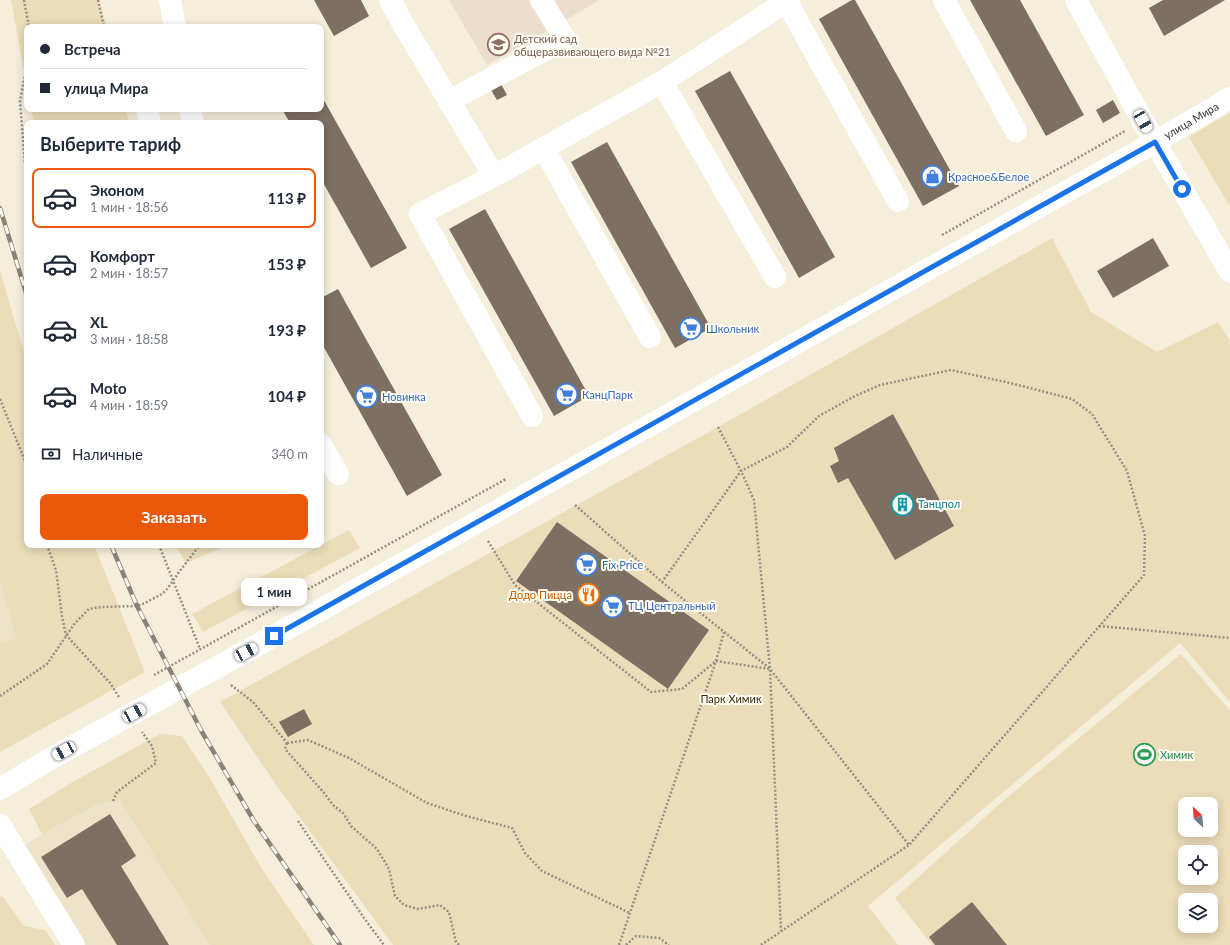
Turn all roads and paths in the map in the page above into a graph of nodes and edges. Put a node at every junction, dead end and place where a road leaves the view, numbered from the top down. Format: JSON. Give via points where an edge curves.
{"nodes":[{"id":1,"x":24,"y":0,"type":"edge"},
{"id":2,"x":98,"y":0,"type":"edge"},
{"id":3,"x":170,"y":0,"type":"edge"},
{"id":4,"x":390,"y":0,"type":"edge"},
{"id":5,"x":541,"y":0,"type":"edge"},
{"id":6,"x":944,"y":0,"type":"edge"},
{"id":7,"x":1076,"y":0,"type":"edge"},
{"id":8,"x":788,"y":1,"type":"edge"},
{"id":9,"x":28,"y":24,"type":"edge"},
{"id":10,"x":103,"y":24,"type":"edge"},
{"id":11,"x":174,"y":24,"type":"edge"},
{"id":12,"x":24,"y":80,"type":"edge"},
{"id":13,"x":662,"y":82,"type":"junction"},
{"id":14,"x":1230,"y":98,"type":"edge"},
{"id":15,"x":449,"y":101,"type":"junction"},
{"id":16,"x":1143,"y":121,"type":"junction"},
{"id":17,"x":1016,"y":131,"type":"dead end"},
{"id":18,"x":1155,"y":142,"type":"junction"},
{"id":19,"x":544,"y":149,"type":"junction"},
{"id":20,"x":24,"y":151,"type":"edge"},
{"id":21,"x":494,"y":176,"type":"junction"},
{"id":22,"x":898,"y":201,"type":"dead end"},
{"id":23,"x":937,"y":237,"type":"dead end"},
{"id":24,"x":1230,"y":272,"type":"edge"},
{"id":25,"x":775,"y":277,"type":"dead end"},
{"id":26,"x":650,"y":337,"type":"dead end"},
{"id":27,"x":0,"y":399,"type":"edge"},
{"id":28,"x":532,"y":416,"type":"dead end"},
{"id":29,"x":718,"y":427,"type":"dead end"},
{"id":30,"x":324,"y":451,"type":"edge"},
{"id":31,"x":24,"y":459,"type":"edge"},
{"id":32,"x":741,"y":471,"type":"junction"},
{"id":33,"x":338,"y":474,"type":"dead end"},
{"id":34,"x":510,"y":477,"type":"dead end"},
{"id":35,"x":575,"y":505,"type":"dead end"},
{"id":36,"x":488,"y":541,"type":"dead end"},
{"id":37,"x":48,"y":548,"type":"edge"},
{"id":38,"x":197,"y":548,"type":"edge"},
{"id":39,"x":662,"y":582,"type":"junction"},
{"id":40,"x":260,"y":615,"type":"dead end"},
{"id":41,"x":1099,"y":626,"type":"junction"},
{"id":42,"x":724,"y":632,"type":"junction"},
{"id":43,"x":66,"y":635,"type":"junction"},
{"id":44,"x":1230,"y":638,"type":"edge"},
{"id":45,"x":716,"y":661,"type":"junction"},
{"id":46,"x":770,"y":669,"type":"junction"},
{"id":47,"x":0,"y":692,"type":"edge"},
{"id":48,"x":5,"y":692,"type":"junction"},
{"id":49,"x":0,"y":696,"type":"edge"},
{"id":50,"x":123,"y":702,"type":"dead end"},
{"id":51,"x":139,"y":727,"type":"dead end"},
{"id":52,"x":0,"y":789,"type":"edge"},
{"id":53,"x":113,"y":801,"type":"dead end"},
{"id":54,"x":298,"y":821,"type":"dead end"},
{"id":55,"x":0,"y":825,"type":"edge"},
{"id":56,"x":910,"y":845,"type":"junction"},
{"id":57,"x":630,"y":913,"type":"junction"},
{"id":58,"x":781,"y":931,"type":"junction"},
{"id":59,"x":74,"y":945,"type":"edge"},
{"id":60,"x":384,"y":945,"type":"edge"},
{"id":61,"x":459,"y":945,"type":"edge"},
{"id":62,"x":619,"y":945,"type":"edge"},
{"id":63,"x":626,"y":945,"type":"edge"},
{"id":64,"x":669,"y":945,"type":"edge"},
{"id":65,"x":761,"y":945,"type":"edge"}],
"edges":[{"from":1,"to":9,"type":"path"},
{"from":2,"to":10,"type":"path"},
{"from":3,"to":11,"type":"street"},
{"from":4,"to":15,"type":"street"},
{"from":5,"to":15,"type":"street","via":[[564,39]]},
{"from":6,"to":17,"type":"street"},
{"from":7,"to":16,"type":"street"},
{"from":8,"to":13,"type":"street"},
{"from":8,"to":22,"type":"street"},
{"from":12,"to":20,"type":"path","via":[[20,101]]},
{"from":13,"to":19,"type":"street"},
{"from":13,"to":25,"type":"street"},
{"from":14,"to":18,"type":"street","name":"улица Мира"},
{"from":15,"to":21,"type":"street"},
{"from":16,"to":18,"type":"street"},
{"from":16,"to":23,"type":"path"},
{"from":18,"to":24,"type":"street"},
{"from":18,"to":52,"type":"street","name":"улица Мира"},
{"from":19,"to":21,"type":"street"},
{"from":19,"to":26,"type":"street"},
{"from":21,"to":28,"type":"street","via":[[420,214]]},
{"from":27,"to":31,"type":"path"},
{"from":29,"to":32,"type":"path"},
{"from":30,"to":33,"type":"street"},
{"from":32,"to":39,"type":"path"},
{"from":32,"to":41,"type":"path","via":[[787,447],[819,416],[880,384],[951,370],[1072,399],[1092,414],[1127,471],[1145,536],[1144,575]]},
{"from":32,"to":46,"type":"path","via":[[754,500]]},
{"from":34,"to":40,"type":"path"},
{"from":35,"to":39,"type":"path"},
{"from":36,"to":45,"type":"path","via":[[515,585],[652,692],[682,689]]},
{"from":37,"to":43,"type":"path","via":[[56,570]]},
{"from":38,"to":43,"type":"path","via":[[162,594],[136,606],[89,609]]},
{"from":39,"to":42,"type":"path"},
{"from":41,"to":44,"type":"path"},
{"from":41,"to":56,"type":"path"},
{"from":42,"to":45,"type":"path"},
{"from":42,"to":46,"type":"path"},
{"from":43,"to":48,"type":"path","via":[[47,664]]},
{"from":43,"to":50,"type":"path","via":[[110,683]]},
{"from":45,"to":46,"type":"path"},
{"from":45,"to":57,"type":"path"},
{"from":46,"to":56,"type":"path"},
{"from":46,"to":58,"type":"path"},
{"from":47,"to":48,"type":"path"},
{"from":48,"to":49,"type":"path"},
{"from":51,"to":53,"type":"path","via":[[152,746],[156,763],[117,792]]},
{"from":54,"to":60,"type":"path"},
{"from":55,"to":59,"type":"street"},
{"from":56,"to":58,"type":"path"},
{"from":57,"to":61,"type":"path","via":[[542,871],[525,853],[512,828],[427,803],[349,758],[308,740],[287,743],[285,749],[351,826],[377,849],[389,869],[395,896],[404,905],[418,910],[440,905],[449,912],[456,942]]},
{"from":57,"to":62,"type":"path"},
{"from":58,"to":65,"type":"path"},
{"from":63,"to":64,"type":"path","via":[[636,936],[659,938]]}]}
